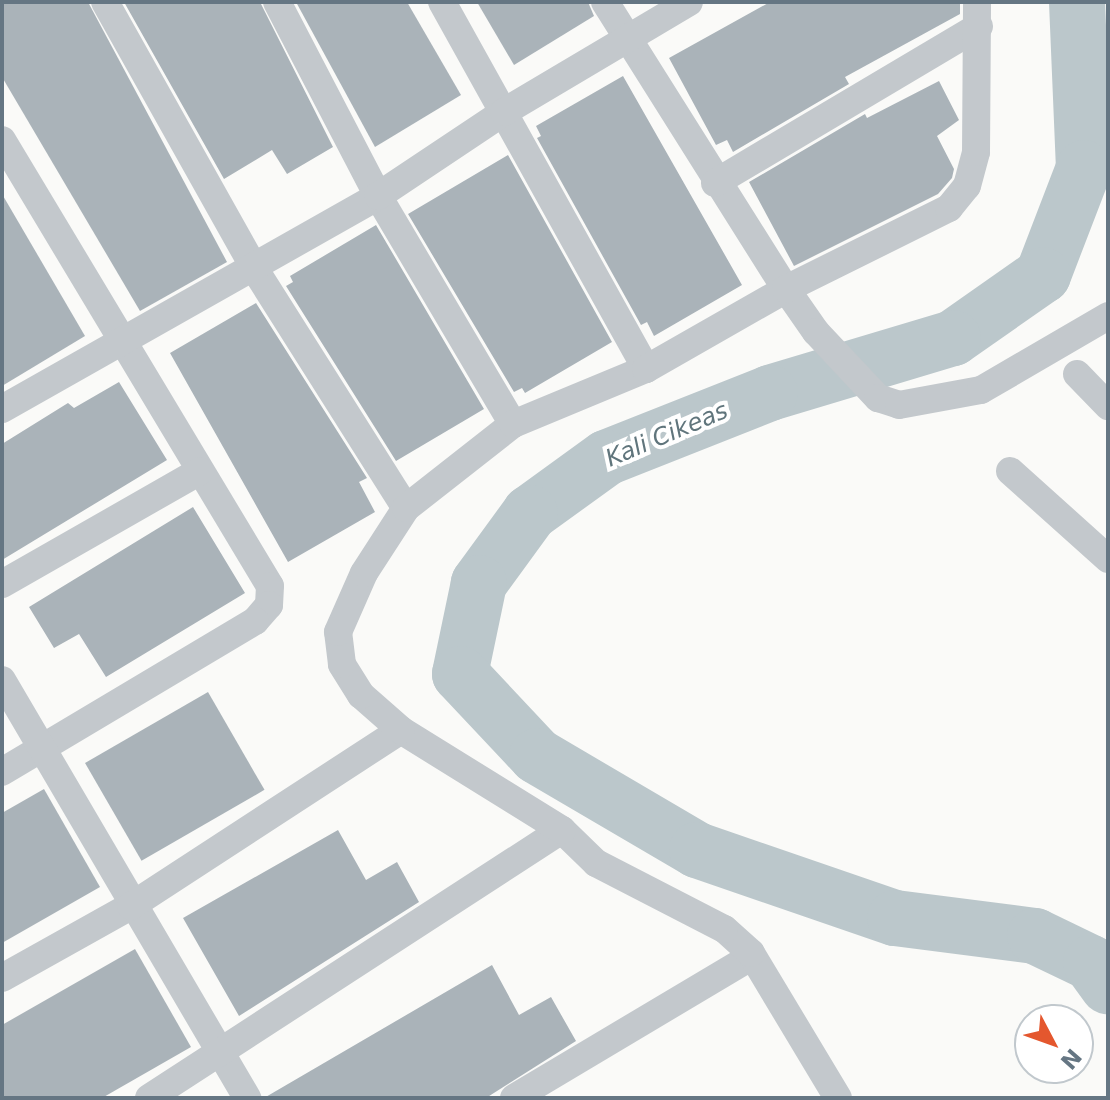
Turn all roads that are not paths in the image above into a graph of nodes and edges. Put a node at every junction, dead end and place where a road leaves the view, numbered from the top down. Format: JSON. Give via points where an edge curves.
{"nodes":[{"id":1,"x":105,"y":2,"type":"edge"},
{"id":2,"x":277,"y":2,"type":"edge"},
{"id":3,"x":442,"y":2,"type":"edge"},
{"id":4,"x":605,"y":2,"type":"edge"},
{"id":5,"x":689,"y":2,"type":"edge"},
{"id":6,"x":978,"y":14,"type":"edge"},
{"id":7,"x":624,"y":37,"type":"junction"},
{"id":8,"x":504,"y":112,"type":"junction"},
{"id":9,"x":2,"y":140,"type":"edge"},
{"id":10,"x":715,"y":183,"type":"junction"},
{"id":11,"x":378,"y":196,"type":"junction"},
{"id":12,"x":254,"y":268,"type":"junction"},
{"id":13,"x":786,"y":289,"type":"junction"},
{"id":14,"x":1108,"y":316,"type":"edge"},
{"id":15,"x":124,"y":341,"type":"junction"},
{"id":16,"x":646,"y":369,"type":"junction"},
{"id":17,"x":1077,"y":374,"type":"dead end"},
{"id":18,"x":1108,"y":406,"type":"edge"},
{"id":19,"x":2,"y":409,"type":"edge"},
{"id":20,"x":513,"y":424,"type":"junction"},
{"id":21,"x":200,"y":471,"type":"junction"},
{"id":22,"x":1010,"y":471,"type":"dead end"},
{"id":23,"x":406,"y":508,"type":"junction"},
{"id":24,"x":1108,"y":559,"type":"edge"},
{"id":25,"x":2,"y":584,"type":"edge"},
{"id":26,"x":2,"y":680,"type":"edge"},
{"id":27,"x":401,"y":730,"type":"junction"},
{"id":28,"x":42,"y":748,"type":"junction"},
{"id":29,"x":2,"y":772,"type":"edge"},
{"id":30,"x":562,"y":830,"type":"junction"},
{"id":31,"x":131,"y":906,"type":"junction"},
{"id":32,"x":752,"y":956,"type":"junction"},
{"id":33,"x":2,"y":978,"type":"edge"},
{"id":34,"x":222,"y":1055,"type":"junction"},
{"id":35,"x":149,"y":1098,"type":"edge"},
{"id":36,"x":247,"y":1098,"type":"edge"},
{"id":37,"x":514,"y":1098,"type":"edge"},
{"id":38,"x":838,"y":1098,"type":"edge"}],
"edges":[{"from":1,"to":12,"type":"street"},
{"from":2,"to":11,"type":"street"},
{"from":3,"to":8,"type":"street"},
{"from":4,"to":7,"type":"street"},
{"from":5,"to":7,"type":"street"},
{"from":6,"to":10,"type":"street"},
{"from":6,"to":13,"type":"street","via":[[976,152],[967,186],[949,208]]},
{"from":7,"to":8,"type":"street"},
{"from":7,"to":10,"type":"street"},
{"from":8,"to":11,"type":"street"},
{"from":8,"to":16,"type":"street"},
{"from":9,"to":15,"type":"street"},
{"from":10,"to":13,"type":"street"},
{"from":11,"to":12,"type":"street"},
{"from":11,"to":20,"type":"street"},
{"from":12,"to":15,"type":"street"},
{"from":12,"to":23,"type":"street"},
{"from":13,"to":14,"type":"street","via":[[863,386],[899,405],[981,390]]},
{"from":13,"to":16,"type":"street"},
{"from":15,"to":19,"type":"street"},
{"from":15,"to":21,"type":"street"},
{"from":16,"to":20,"type":"street"},
{"from":17,"to":18,"type":"street"},
{"from":20,"to":23,"type":"street"},
{"from":21,"to":25,"type":"street"},
{"from":21,"to":28,"type":"street","via":[[270,586],[269,605],[255,621]]},
{"from":22,"to":24,"type":"street"},
{"from":23,"to":27,"type":"street","via":[[364,573],[338,632],[342,664],[361,695]]},
{"from":26,"to":28,"type":"street"},
{"from":27,"to":30,"type":"street"},
{"from":27,"to":31,"type":"street"},
{"from":28,"to":29,"type":"street"},
{"from":28,"to":31,"type":"street"},
{"from":30,"to":32,"type":"street","via":[[596,863],[724,929]]},
{"from":30,"to":34,"type":"street"},
{"from":31,"to":33,"type":"street"},
{"from":31,"to":34,"type":"street"},
{"from":32,"to":37,"type":"street"},
{"from":32,"to":38,"type":"street"},
{"from":34,"to":35,"type":"street"},
{"from":34,"to":36,"type":"street"}]}
